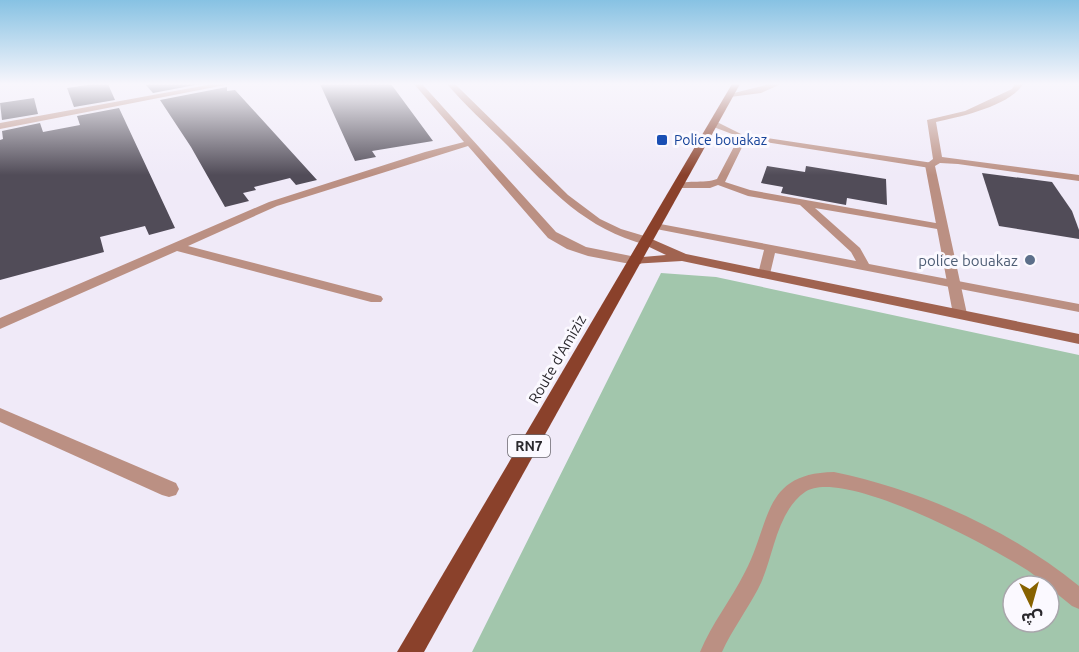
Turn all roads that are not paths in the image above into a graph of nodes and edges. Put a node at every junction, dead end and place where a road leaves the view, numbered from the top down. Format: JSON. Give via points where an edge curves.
{"nodes":[{"id":1,"x":62,"y":114,"type":"edge"},
{"id":2,"x":445,"y":114,"type":"edge"},
{"id":3,"x":482,"y":114,"type":"edge"},
{"id":4,"x":719,"y":114,"type":"edge"},
{"id":5,"x":960,"y":114,"type":"edge"},
{"id":6,"x":67,"y":123,"type":"dead end"},
{"id":7,"x":714,"y":124,"type":"junction"},
{"id":8,"x":0,"y":126,"type":"edge"},
{"id":9,"x":0,"y":136,"type":"edge"},
{"id":10,"x":741,"y":136,"type":"junction"},
{"id":11,"x":470,"y":143,"type":"junction"},
{"id":12,"x":934,"y":163,"type":"junction"},
{"id":13,"x":1079,"y":178,"type":"edge"},
{"id":14,"x":720,"y":183,"type":"junction"},
{"id":15,"x":678,"y":186,"type":"junction"},
{"id":16,"x":804,"y":203,"type":"junction"},
{"id":17,"x":943,"y":227,"type":"junction"},
{"id":18,"x":651,"y":233,"type":"junction"},
{"id":19,"x":174,"y":246,"type":"junction"},
{"id":20,"x":770,"y":248,"type":"junction"},
{"id":21,"x":682,"y":257,"type":"junction"},
{"id":22,"x":636,"y":261,"type":"junction"},
{"id":23,"x":864,"y":266,"type":"junction"},
{"id":24,"x":764,"y":274,"type":"junction"},
{"id":25,"x":954,"y":283,"type":"junction"},
{"id":26,"x":376,"y":299,"type":"dead end"},
{"id":27,"x":1079,"y":308,"type":"edge"},
{"id":28,"x":960,"y":314,"type":"junction"},
{"id":29,"x":0,"y":324,"type":"edge"},
{"id":30,"x":1079,"y":339,"type":"edge"},
{"id":31,"x":0,"y":415,"type":"edge"},
{"id":32,"x":169,"y":489,"type":"dead end"},
{"id":33,"x":1079,"y":599,"type":"edge"},
{"id":34,"x":410,"y":652,"type":"edge"},
{"id":35,"x":711,"y":652,"type":"edge"}],
"edges":[{"from":1,"to":8,"type":"street"},
{"from":2,"to":11,"type":"street"},
{"from":3,"to":18,"type":"street","via":[[564,196],[596,221],[617,232]]},
{"from":4,"to":7,"type":"main road","name":"Route d'Amiziz","number":"RN7"},
{"from":5,"to":12,"type":"street","via":[[932,120]]},
{"from":6,"to":9,"type":"street"},
{"from":7,"to":10,"type":"lane"},
{"from":7,"to":15,"type":"main road","name":"Route d'Amiziz","number":"RN7"},
{"from":10,"to":12,"type":"lane"},
{"from":10,"to":14,"type":"lane"},
{"from":11,"to":19,"type":"street","via":[[273,204]]},
{"from":11,"to":22,"type":"street","via":[[552,235],[569,247]]},
{"from":12,"to":13,"type":"street","via":[[958,161]]},
{"from":12,"to":17,"type":"street"},
{"from":14,"to":15,"type":"lane"},
{"from":14,"to":16,"type":"lane","via":[[748,194]]},
{"from":15,"to":18,"type":"main road","name":"Route d'Amiziz","number":"RN7"},
{"from":16,"to":17,"type":"lane"},
{"from":16,"to":23,"type":"lane","via":[[856,250]]},
{"from":17,"to":25,"type":"street"},
{"from":18,"to":20,"type":"lane"},
{"from":18,"to":21,"type":"street"},
{"from":18,"to":22,"type":"main road","name":"Route d'Amiziz","number":"RN7"},
{"from":19,"to":26,"type":"street"},
{"from":19,"to":29,"type":"street"},
{"from":20,"to":23,"type":"lane"},
{"from":20,"to":24,"type":"lane"},
{"from":21,"to":22,"type":"street"},
{"from":21,"to":24,"type":"street"},
{"from":22,"to":34,"type":"main road","name":"Route d'Amiziz","number":"RN7"},
{"from":23,"to":25,"type":"lane"},
{"from":24,"to":28,"type":"street"},
{"from":25,"to":27,"type":"lane"},
{"from":25,"to":28,"type":"street"},
{"from":28,"to":30,"type":"street"},
{"from":31,"to":32,"type":"street"},
{"from":33,"to":35,"type":"lane","via":[[1036,565],[943,515],[834,479],[814,480],[788,496],[755,574]]}]}
